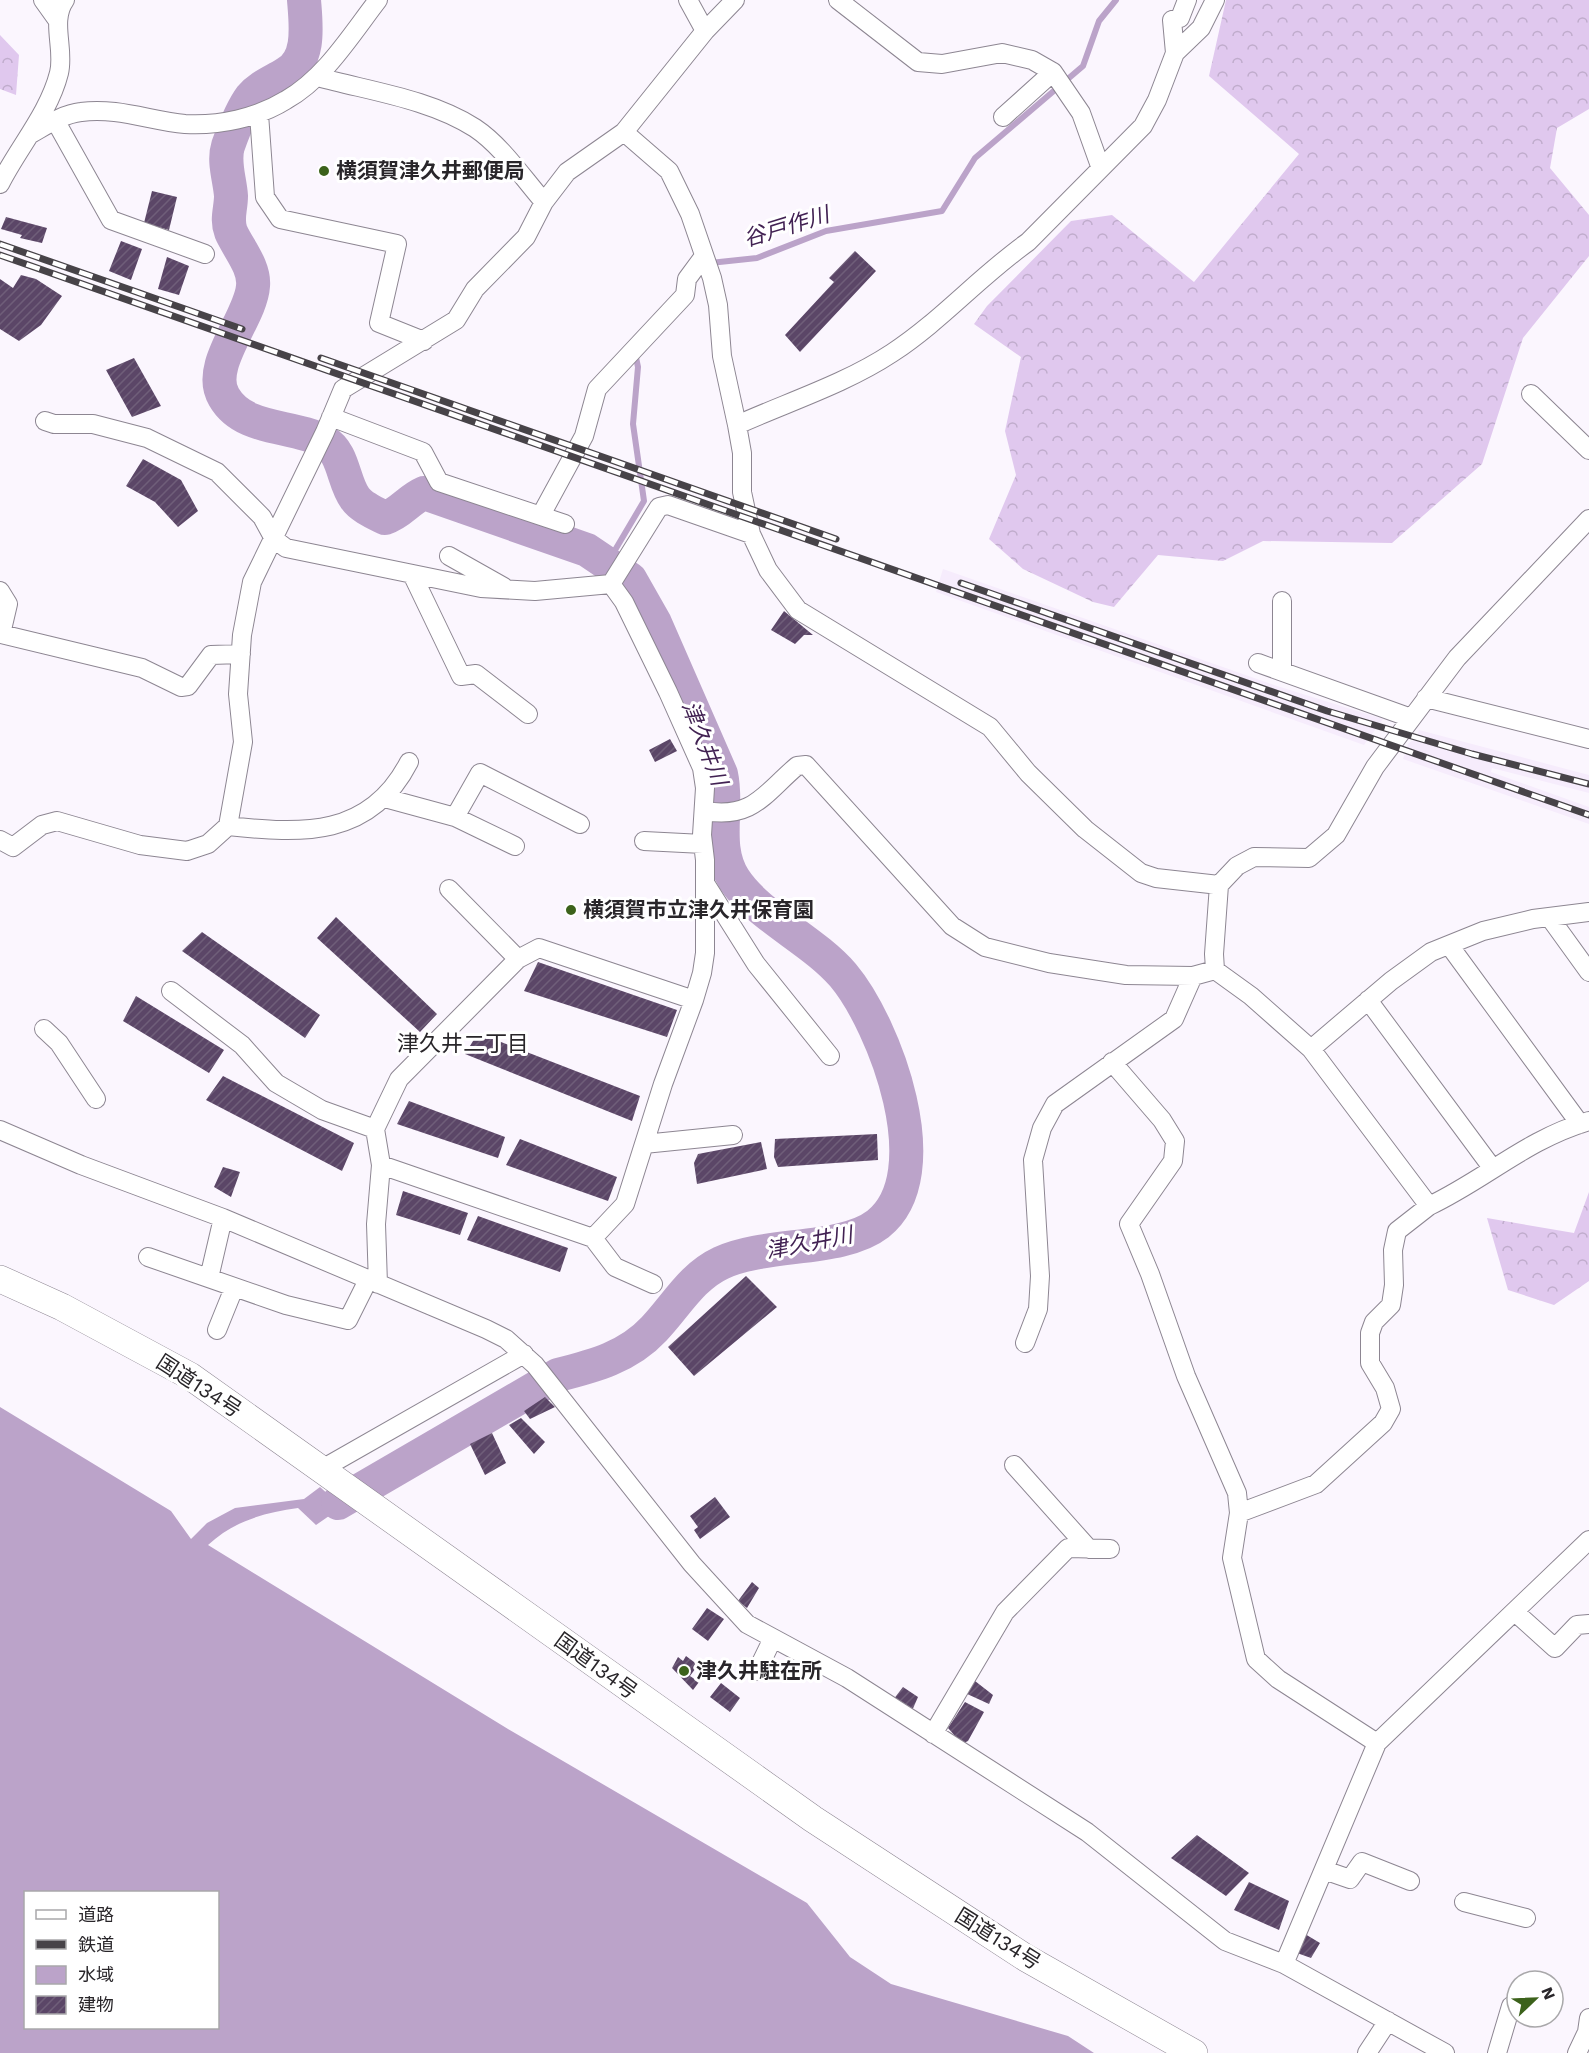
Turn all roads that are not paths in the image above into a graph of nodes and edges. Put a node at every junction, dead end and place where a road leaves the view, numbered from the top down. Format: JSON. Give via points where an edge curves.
{"nodes":[{"id":1,"x":43,"y":0,"type":"edge"},
{"id":2,"x":65,"y":0,"type":"edge"},
{"id":3,"x":378,"y":0,"type":"edge"},
{"id":4,"x":688,"y":0,"type":"edge"},
{"id":5,"x":735,"y":0,"type":"edge"},
{"id":6,"x":838,"y":0,"type":"edge"},
{"id":7,"x":1187,"y":0,"type":"edge"},
{"id":8,"x":1215,"y":0,"type":"edge"},
{"id":9,"x":58,"y":21,"type":"junction"},
{"id":10,"x":705,"y":31,"type":"junction"},
{"id":11,"x":1175,"y":53,"type":"junction"},
{"id":12,"x":1053,"y":72,"type":"junction"},
{"id":13,"x":318,"y":77,"type":"junction"},
{"id":14,"x":255,"y":114,"type":"junction"},
{"id":15,"x":1003,"y":117,"type":"dead end"},
{"id":16,"x":55,"y":120,"type":"junction"},
{"id":17,"x":624,"y":132,"type":"junction"},
{"id":18,"x":32,"y":134,"type":"junction"},
{"id":19,"x":1100,"y":166,"type":"junction"},
{"id":20,"x":0,"y":184,"type":"edge"},
{"id":21,"x":544,"y":202,"type":"junction"},
{"id":22,"x":206,"y":254,"type":"dead end"},
{"id":23,"x":704,"y":256,"type":"junction"},
{"id":24,"x":424,"y":341,"type":"junction"},
{"id":25,"x":1531,"y":394,"type":"dead end"},
{"id":26,"x":45,"y":421,"type":"dead end"},
{"id":27,"x":328,"y":424,"type":"junction"},
{"id":28,"x":737,"y":425,"type":"junction"},
{"id":29,"x":1589,"y":450,"type":"edge"},
{"id":30,"x":541,"y":515,"type":"junction"},
{"id":31,"x":1589,"y":519,"type":"edge"},
{"id":32,"x":565,"y":525,"type":"dead end"},
{"id":33,"x":752,"y":534,"type":"junction"},
{"id":34,"x":274,"y":539,"type":"junction"},
{"id":35,"x":449,"y":556,"type":"dead end"},
{"id":36,"x":412,"y":574,"type":"junction"},
{"id":37,"x":616,"y":576,"type":"junction"},
{"id":38,"x":0,"y":591,"type":"edge"},
{"id":39,"x":511,"y":591,"type":"junction"},
{"id":40,"x":1282,"y":601,"type":"dead end"},
{"id":41,"x":241,"y":654,"type":"junction"},
{"id":42,"x":1258,"y":663,"type":"dead end"},
{"id":43,"x":1281,"y":671,"type":"junction"},
{"id":44,"x":1426,"y":698,"type":"junction"},
{"id":45,"x":528,"y":714,"type":"dead end"},
{"id":46,"x":1411,"y":718,"type":"junction"},
{"id":47,"x":1589,"y":739,"type":"edge"},
{"id":48,"x":409,"y":762,"type":"dead end"},
{"id":49,"x":384,"y":798,"type":"junction"},
{"id":50,"x":709,"y":812,"type":"junction"},
{"id":51,"x":455,"y":817,"type":"junction"},
{"id":52,"x":580,"y":824,"type":"dead end"},
{"id":53,"x":228,"y":826,"type":"junction"},
{"id":54,"x":0,"y":840,"type":"edge"},
{"id":55,"x":644,"y":841,"type":"dead end"},
{"id":56,"x":703,"y":844,"type":"junction"},
{"id":57,"x":515,"y":846,"type":"dead end"},
{"id":58,"x":705,"y":883,"type":"junction"},
{"id":59,"x":1219,"y":885,"type":"junction"},
{"id":60,"x":449,"y":889,"type":"dead end"},
{"id":61,"x":1589,"y":912,"type":"edge"},
{"id":62,"x":1550,"y":918,"type":"junction"},
{"id":63,"x":1449,"y":945,"type":"junction"},
{"id":64,"x":518,"y":959,"type":"junction"},
{"id":65,"x":1215,"y":970,"type":"junction"},
{"id":66,"x":1589,"y":972,"type":"edge"},
{"id":67,"x":1193,"y":976,"type":"junction"},
{"id":68,"x":171,"y":991,"type":"dead end"},
{"id":69,"x":694,"y":1000,"type":"junction"},
{"id":70,"x":1368,"y":1000,"type":"junction"},
{"id":71,"x":44,"y":1029,"type":"dead end"},
{"id":72,"x":1311,"y":1049,"type":"junction"},
{"id":73,"x":830,"y":1056,"type":"dead end"},
{"id":74,"x":1112,"y":1062,"type":"junction"},
{"id":75,"x":96,"y":1099,"type":"dead end"},
{"id":76,"x":1584,"y":1122,"type":"edge"},
{"id":77,"x":375,"y":1129,"type":"junction"},
{"id":78,"x":0,"y":1130,"type":"edge"},
{"id":79,"x":733,"y":1135,"type":"dead end"},
{"id":80,"x":644,"y":1144,"type":"junction"},
{"id":81,"x":381,"y":1165,"type":"junction"},
{"id":82,"x":1493,"y":1168,"type":"junction"},
{"id":83,"x":1429,"y":1206,"type":"junction"},
{"id":84,"x":223,"y":1218,"type":"junction"},
{"id":85,"x":593,"y":1238,"type":"junction"},
{"id":86,"x":148,"y":1257,"type":"dead end"},
{"id":87,"x":209,"y":1278,"type":"junction"},
{"id":88,"x":0,"y":1279,"type":"edge"},
{"id":89,"x":373,"y":1282,"type":"junction"},
{"id":90,"x":654,"y":1284,"type":"dead end"},
{"id":91,"x":234,"y":1288,"type":"junction"},
{"id":92,"x":217,"y":1330,"type":"dead end"},
{"id":93,"x":1025,"y":1343,"type":"dead end"},
{"id":94,"x":530,"y":1359,"type":"junction"},
{"id":95,"x":1014,"y":1465,"type":"dead end"},
{"id":96,"x":322,"y":1469,"type":"junction"},
{"id":97,"x":1239,"y":1513,"type":"junction"},
{"id":98,"x":1589,"y":1540,"type":"edge"},
{"id":99,"x":1089,"y":1549,"type":"junction"},
{"id":100,"x":1110,"y":1549,"type":"dead end"},
{"id":101,"x":1515,"y":1612,"type":"junction"},
{"id":102,"x":1589,"y":1623,"type":"edge"},
{"id":103,"x":773,"y":1638,"type":"junction"},
{"id":104,"x":757,"y":1671,"type":"dead end"},
{"id":105,"x":933,"y":1734,"type":"junction"},
{"id":106,"x":1377,"y":1743,"type":"junction"},
{"id":107,"x":1324,"y":1870,"type":"junction"},
{"id":108,"x":1410,"y":1881,"type":"dead end"},
{"id":109,"x":1464,"y":1902,"type":"dead end"},
{"id":110,"x":1526,"y":1918,"type":"dead end"},
{"id":111,"x":1284,"y":1964,"type":"junction"},
{"id":112,"x":1589,"y":2018,"type":"edge"},
{"id":113,"x":1388,"y":2021,"type":"junction"},
{"id":114,"x":1505,"y":2026,"type":"edge"},
{"id":115,"x":1194,"y":2053,"type":"edge"},
{"id":116,"x":1367,"y":2053,"type":"edge"},
{"id":117,"x":1445,"y":2053,"type":"edge"},
{"id":118,"x":1497,"y":2053,"type":"edge"},
{"id":119,"x":1577,"y":2053,"type":"edge"}],
"edges":[{"from":1,"to":9,"type":"street"},
{"from":2,"to":9,"type":"street","via":[[58,9]]},
{"from":3,"to":13,"type":"street"},
{"from":4,"to":10,"type":"street"},
{"from":5,"to":10,"type":"street"},
{"from":6,"to":12,"type":"street","via":[[918,62],[942,64],[1002,53],[1032,60]]},
{"from":7,"to":11,"type":"street","via":[[1180,18],[1172,20]]},
{"from":8,"to":11,"type":"street","via":[[1201,28]]},
{"from":9,"to":18,"type":"street","via":[[59,72]]},
{"from":10,"to":17,"type":"street"},
{"from":11,"to":19,"type":"street","via":[[1143,126]]},
{"from":12,"to":15,"type":"street"},
{"from":12,"to":19,"type":"street","via":[[1081,113]]},
{"from":13,"to":14,"type":"street","via":[[287,100]]},
{"from":13,"to":21,"type":"street","via":[[435,108],[475,128]]},
{"from":14,"to":16,"type":"street","via":[[228,121],[185,124],[108,112],[80,112]]},
{"from":14,"to":24,"type":"street","via":[[265,197],[280,219],[397,244],[379,323]]},
{"from":16,"to":18,"type":"street"},
{"from":16,"to":22,"type":"street","via":[[111,220]]},
{"from":17,"to":21,"type":"street","via":[[567,172]]},
{"from":17,"to":23,"type":"street","via":[[669,171],[690,214]]},
{"from":18,"to":20,"type":"street","via":[[14,155]]},
{"from":19,"to":28,"type":"street","via":[[1028,242],[893,353]]},
{"from":21,"to":24,"type":"street","via":[[526,237],[475,289],[456,320]]},
{"from":23,"to":28,"type":"street","via":[[718,305],[722,356]]},
{"from":23,"to":30,"type":"street","via":[[687,279],[685,295],[597,389],[584,436]]},
{"from":24,"to":27,"type":"street","via":[[343,389]]},
{"from":25,"to":29,"type":"street"},
{"from":26,"to":34,"type":"street","via":[[93,424],[147,438],[217,472],[262,517]]},
{"from":27,"to":30,"type":"street","via":[[423,452],[439,482]]},
{"from":27,"to":34,"type":"street"},
{"from":28,"to":33,"type":"street","via":[[742,492]]},
{"from":30,"to":32,"type":"street"},
{"from":31,"to":44,"type":"street","via":[[1457,658]]},
{"from":33,"to":37,"type":"street","via":[[668,505],[659,507]]},
{"from":33,"to":59,"type":"street","via":[[768,570],[798,610],[990,726],[1028,773],[1085,829],[1141,873]]},
{"from":34,"to":36,"type":"street","via":[[296,551]]},
{"from":34,"to":41,"type":"street","via":[[252,582]]},
{"from":35,"to":39,"type":"street"},
{"from":36,"to":39,"type":"street"},
{"from":36,"to":45,"type":"street","via":[[461,676],[476,674]]},
{"from":37,"to":39,"type":"street"},
{"from":37,"to":50,"type":"street","via":[[624,602],[697,751]]},
{"from":38,"to":41,"type":"street","via":[[8,604],[1,634],[142,668],[181,687],[188,686],[211,655]]},
{"from":40,"to":43,"type":"street"},
{"from":41,"to":53,"type":"street","via":[[238,694],[243,742]]},
{"from":42,"to":43,"type":"street"},
{"from":43,"to":46,"type":"street"},
{"from":44,"to":46,"type":"street"},
{"from":44,"to":47,"type":"street"},
{"from":46,"to":59,"type":"street","via":[[1375,767],[1336,834],[1321,849],[1308,858],[1254,857],[1236,866]]},
{"from":48,"to":49,"type":"street","via":[[398,784]]},
{"from":49,"to":51,"type":"street"},
{"from":49,"to":53,"type":"street","via":[[339,825],[306,832]]},
{"from":50,"to":56,"type":"street"},
{"from":50,"to":67,"type":"street","via":[[735,814],[750,808],[797,766],[806,765],[952,926],[985,947],[1049,963],[1126,975]]},
{"from":51,"to":52,"type":"street","via":[[480,773]]},
{"from":51,"to":57,"type":"street"},
{"from":53,"to":54,"type":"street","via":[[208,844],[187,851],[140,845],[57,821],[42,825],[12,847]]},
{"from":55,"to":56,"type":"street"},
{"from":56,"to":58,"type":"street"},
{"from":58,"to":69,"type":"street","via":[[705,953]]},
{"from":58,"to":73,"type":"street","via":[[756,964]]},
{"from":59,"to":65,"type":"street"},
{"from":60,"to":64,"type":"street"},
{"from":61,"to":62,"type":"street"},
{"from":62,"to":63,"type":"street","via":[[1483,931]]},
{"from":62,"to":66,"type":"street"},
{"from":63,"to":70,"type":"street","via":[[1431,952]]},
{"from":63,"to":76,"type":"street"},
{"from":64,"to":69,"type":"street","via":[[539,948]]},
{"from":64,"to":77,"type":"street","via":[[399,1079]]},
{"from":65,"to":67,"type":"street"},
{"from":65,"to":72,"type":"street"},
{"from":67,"to":74,"type":"street","via":[[1174,1019]]},
{"from":68,"to":77,"type":"street","via":[[242,1045],[276,1083],[322,1110]]},
{"from":69,"to":80,"type":"street"},
{"from":70,"to":72,"type":"street"},
{"from":70,"to":82,"type":"street"},
{"from":71,"to":75,"type":"street","via":[[59,1043]]},
{"from":72,"to":83,"type":"street"},
{"from":74,"to":93,"type":"street","via":[[1055,1104],[1042,1128],[1033,1160],[1039,1298]]},
{"from":74,"to":97,"type":"street","via":[[1175,1141],[1173,1161],[1129,1224],[1186,1376],[1238,1493]]},
{"from":76,"to":82,"type":"street","via":[[1540,1140]]},
{"from":77,"to":81,"type":"street"},
{"from":78,"to":84,"type":"street"},
{"from":79,"to":80,"type":"street"},
{"from":80,"to":85,"type":"street","via":[[625,1204]]},
{"from":81,"to":85,"type":"street"},
{"from":81,"to":89,"type":"street"},
{"from":82,"to":83,"type":"street","via":[[1465,1189]]},
{"from":83,"to":97,"type":"street","via":[[1397,1231],[1392,1250],[1394,1285],[1390,1305],[1374,1322],[1370,1333],[1370,1363],[1385,1388],[1391,1409],[1383,1422],[1316,1484]]},
{"from":84,"to":87,"type":"street"},
{"from":84,"to":89,"type":"street"},
{"from":85,"to":90,"type":"street","via":[[615,1267]]},
{"from":86,"to":87,"type":"street"},
{"from":87,"to":91,"type":"street"},
{"from":88,"to":96,"type":"highway","name":"国道134号","via":[[62,1307],[190,1376]]},
{"from":89,"to":91,"type":"street","via":[[348,1320]]},
{"from":89,"to":94,"type":"street","via":[[486,1329]]},
{"from":91,"to":92,"type":"street"},
{"from":94,"to":96,"type":"street"},
{"from":94,"to":103,"type":"street","via":[[692,1564],[747,1624]]},
{"from":95,"to":99,"type":"street"},
{"from":96,"to":115,"type":"highway","name":"国道134号","via":[[813,1819],[1026,1958]]},
{"from":97,"to":106,"type":"street","via":[[1232,1558],[1256,1659],[1278,1679]]},
{"from":98,"to":101,"type":"street"},
{"from":99,"to":100,"type":"street"},
{"from":99,"to":105,"type":"street","via":[[1068,1548],[1005,1612]]},
{"from":101,"to":102,"type":"street","via":[[1556,1648],[1577,1624]]},
{"from":101,"to":106,"type":"street"},
{"from":103,"to":104,"type":"street"},
{"from":103,"to":105,"type":"street","via":[[847,1678]]},
{"from":105,"to":111,"type":"street","via":[[1087,1832],[1225,1941]]},
{"from":106,"to":107,"type":"street"},
{"from":107,"to":108,"type":"street","via":[[1350,1879],[1362,1862]]},
{"from":107,"to":111,"type":"street"},
{"from":109,"to":110,"type":"street"},
{"from":111,"to":113,"type":"street"},
{"from":112,"to":119,"type":"street"},
{"from":113,"to":116,"type":"street"},
{"from":113,"to":117,"type":"street"},
{"from":114,"to":118,"type":"street"}]}
